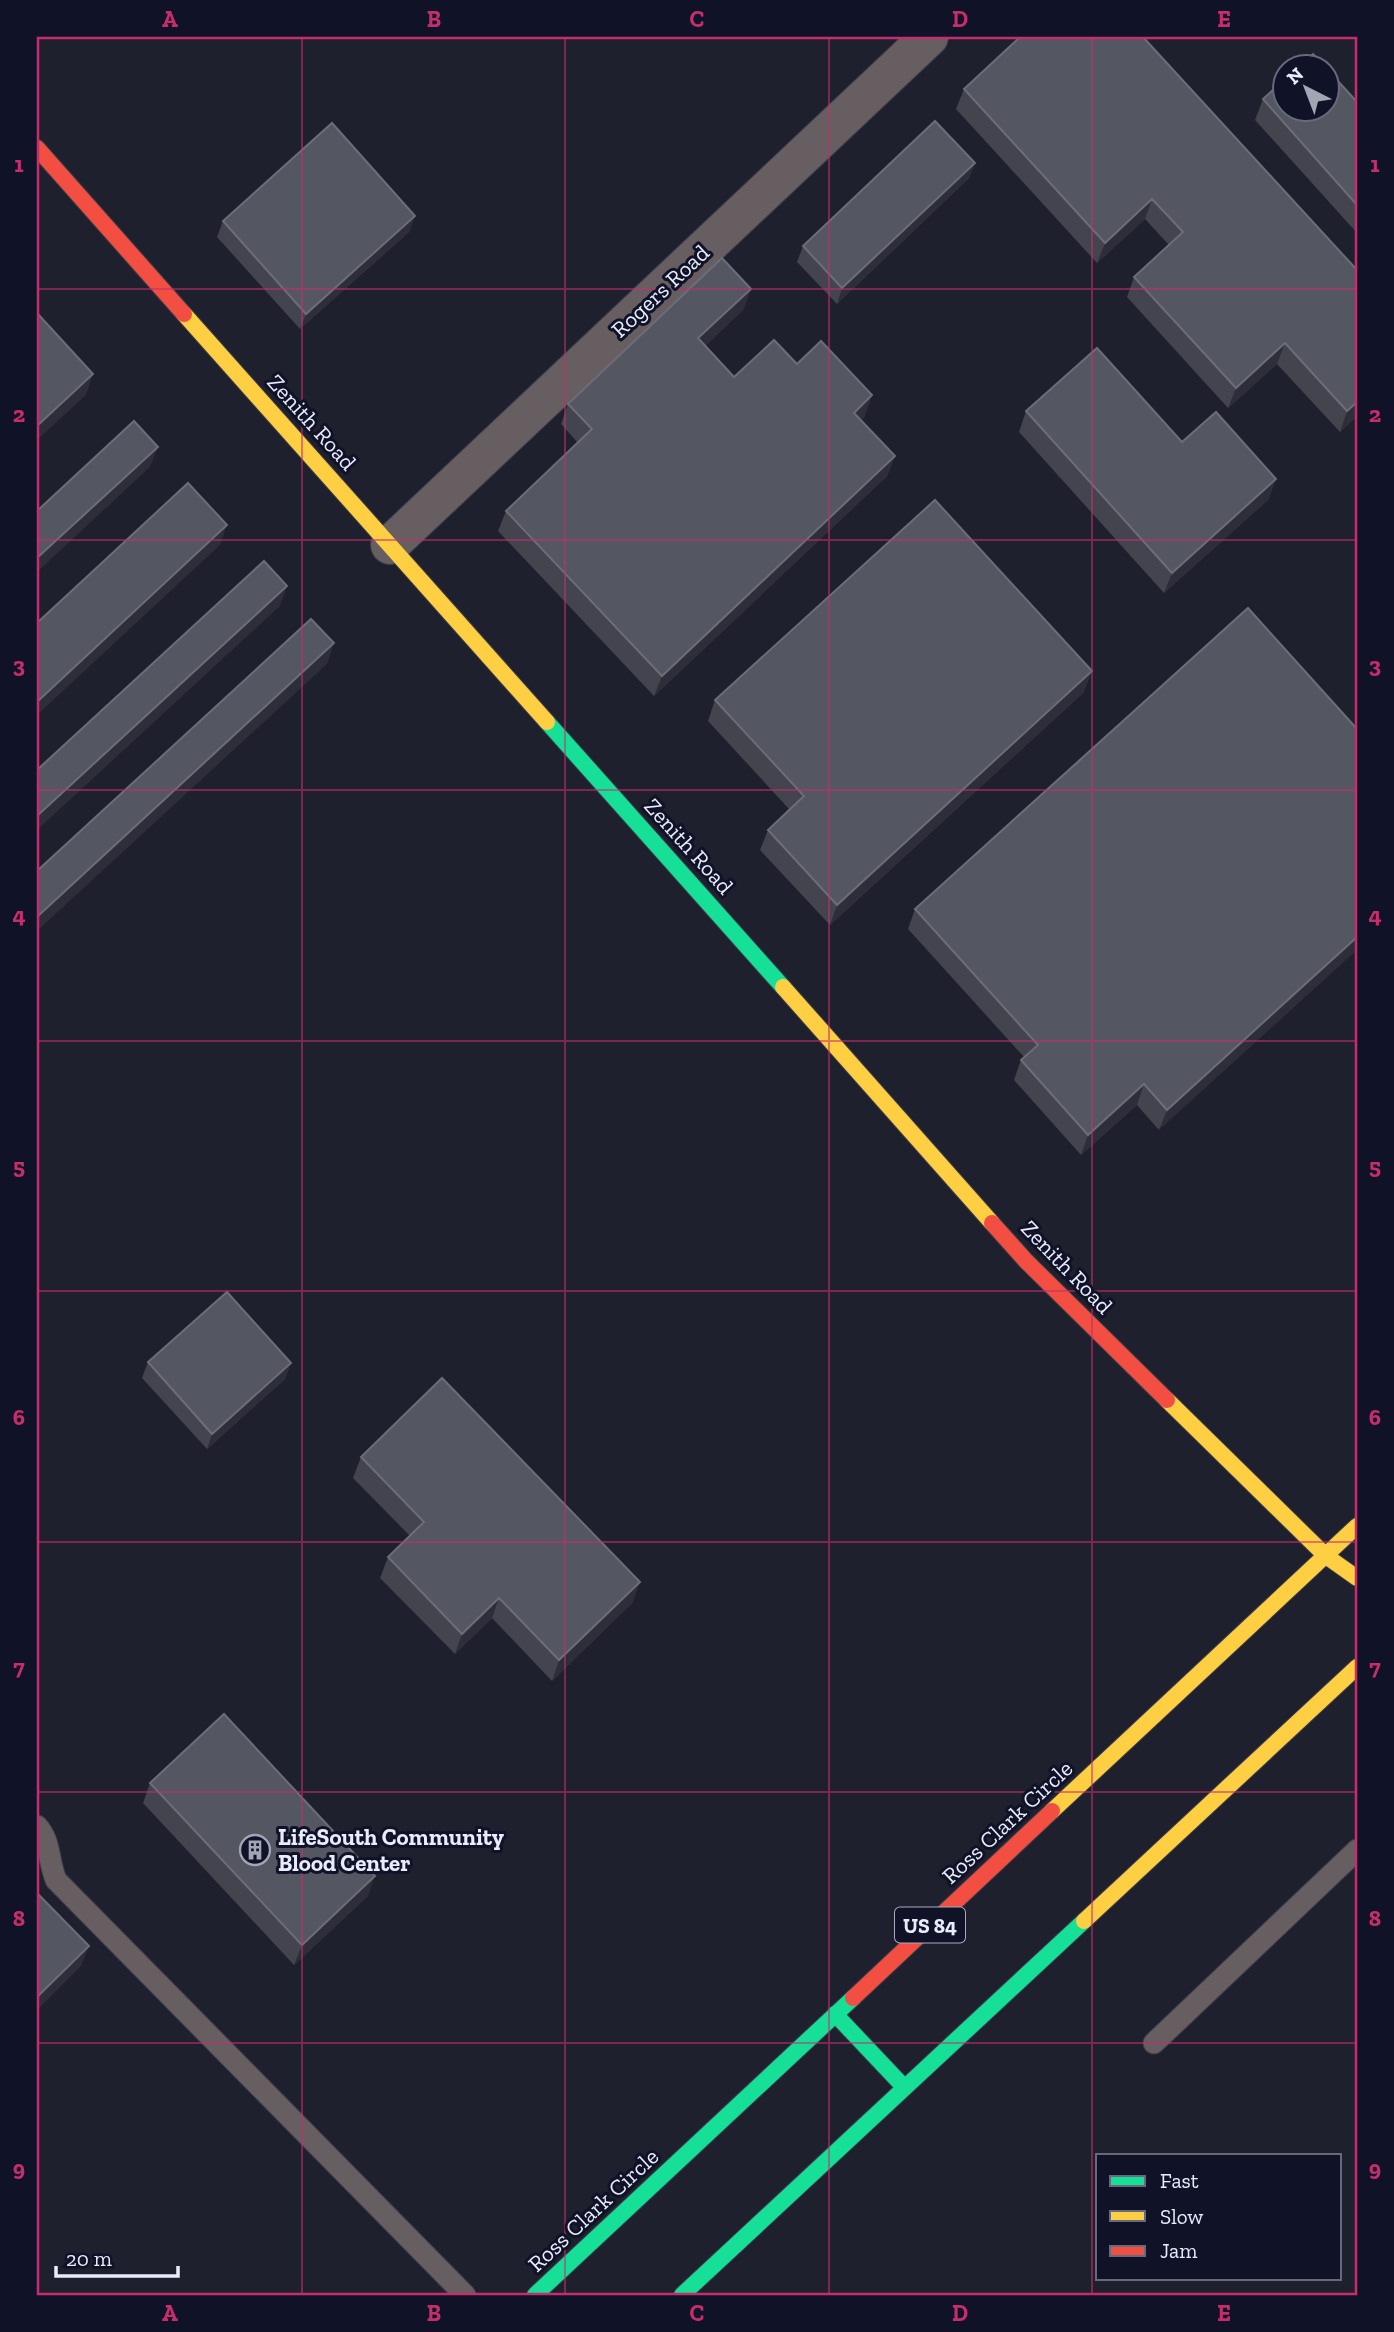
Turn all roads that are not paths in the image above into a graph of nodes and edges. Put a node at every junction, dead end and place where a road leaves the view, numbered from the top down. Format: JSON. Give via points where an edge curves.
{"nodes":[{"id":1,"x":929,"y":37,"type":"edge"},
{"id":2,"x":37,"y":148,"type":"edge"},
{"id":3,"x":390,"y":545,"type":"junction"},
{"id":4,"x":1357,"y":1526,"type":"edge"},
{"id":5,"x":1326,"y":1556,"type":"junction"},
{"id":6,"x":1357,"y":1578,"type":"edge"},
{"id":7,"x":1357,"y":1667,"type":"edge"},
{"id":8,"x":37,"y":1826,"type":"edge"},
{"id":9,"x":1357,"y":1850,"type":"edge"},
{"id":10,"x":835,"y":2014,"type":"junction"},
{"id":11,"x":1154,"y":2043,"type":"dead end"},
{"id":12,"x":904,"y":2087,"type":"junction"},
{"id":13,"x":465,"y":2295,"type":"edge"},
{"id":14,"x":535,"y":2295,"type":"edge"},
{"id":15,"x":682,"y":2295,"type":"edge"}],
"edges":[{"from":1,"to":3,"type":"street","name":"Rogers Road"},
{"from":2,"to":3,"type":"main road","name":"Zenith Road"},
{"from":3,"to":5,"type":"main road","name":"Zenith Road","via":[[1026,1261]]},
{"from":4,"to":5,"type":"main road","name":"Ross Clark Circle","number":"US 84"},
{"from":5,"to":6,"type":"main road","name":"Zenith Road"},
{"from":5,"to":10,"type":"main road","name":"Ross Clark Circle","number":"US 84"},
{"from":7,"to":12,"type":"main road"},
{"from":8,"to":13,"type":"lane","via":[[46,1836],[56,1880]]},
{"from":9,"to":11,"type":"lane"},
{"from":10,"to":12,"type":"main road"},
{"from":10,"to":14,"type":"main road","name":"Ross Clark Circle","number":"US 84"},
{"from":12,"to":15,"type":"main road"}]}
